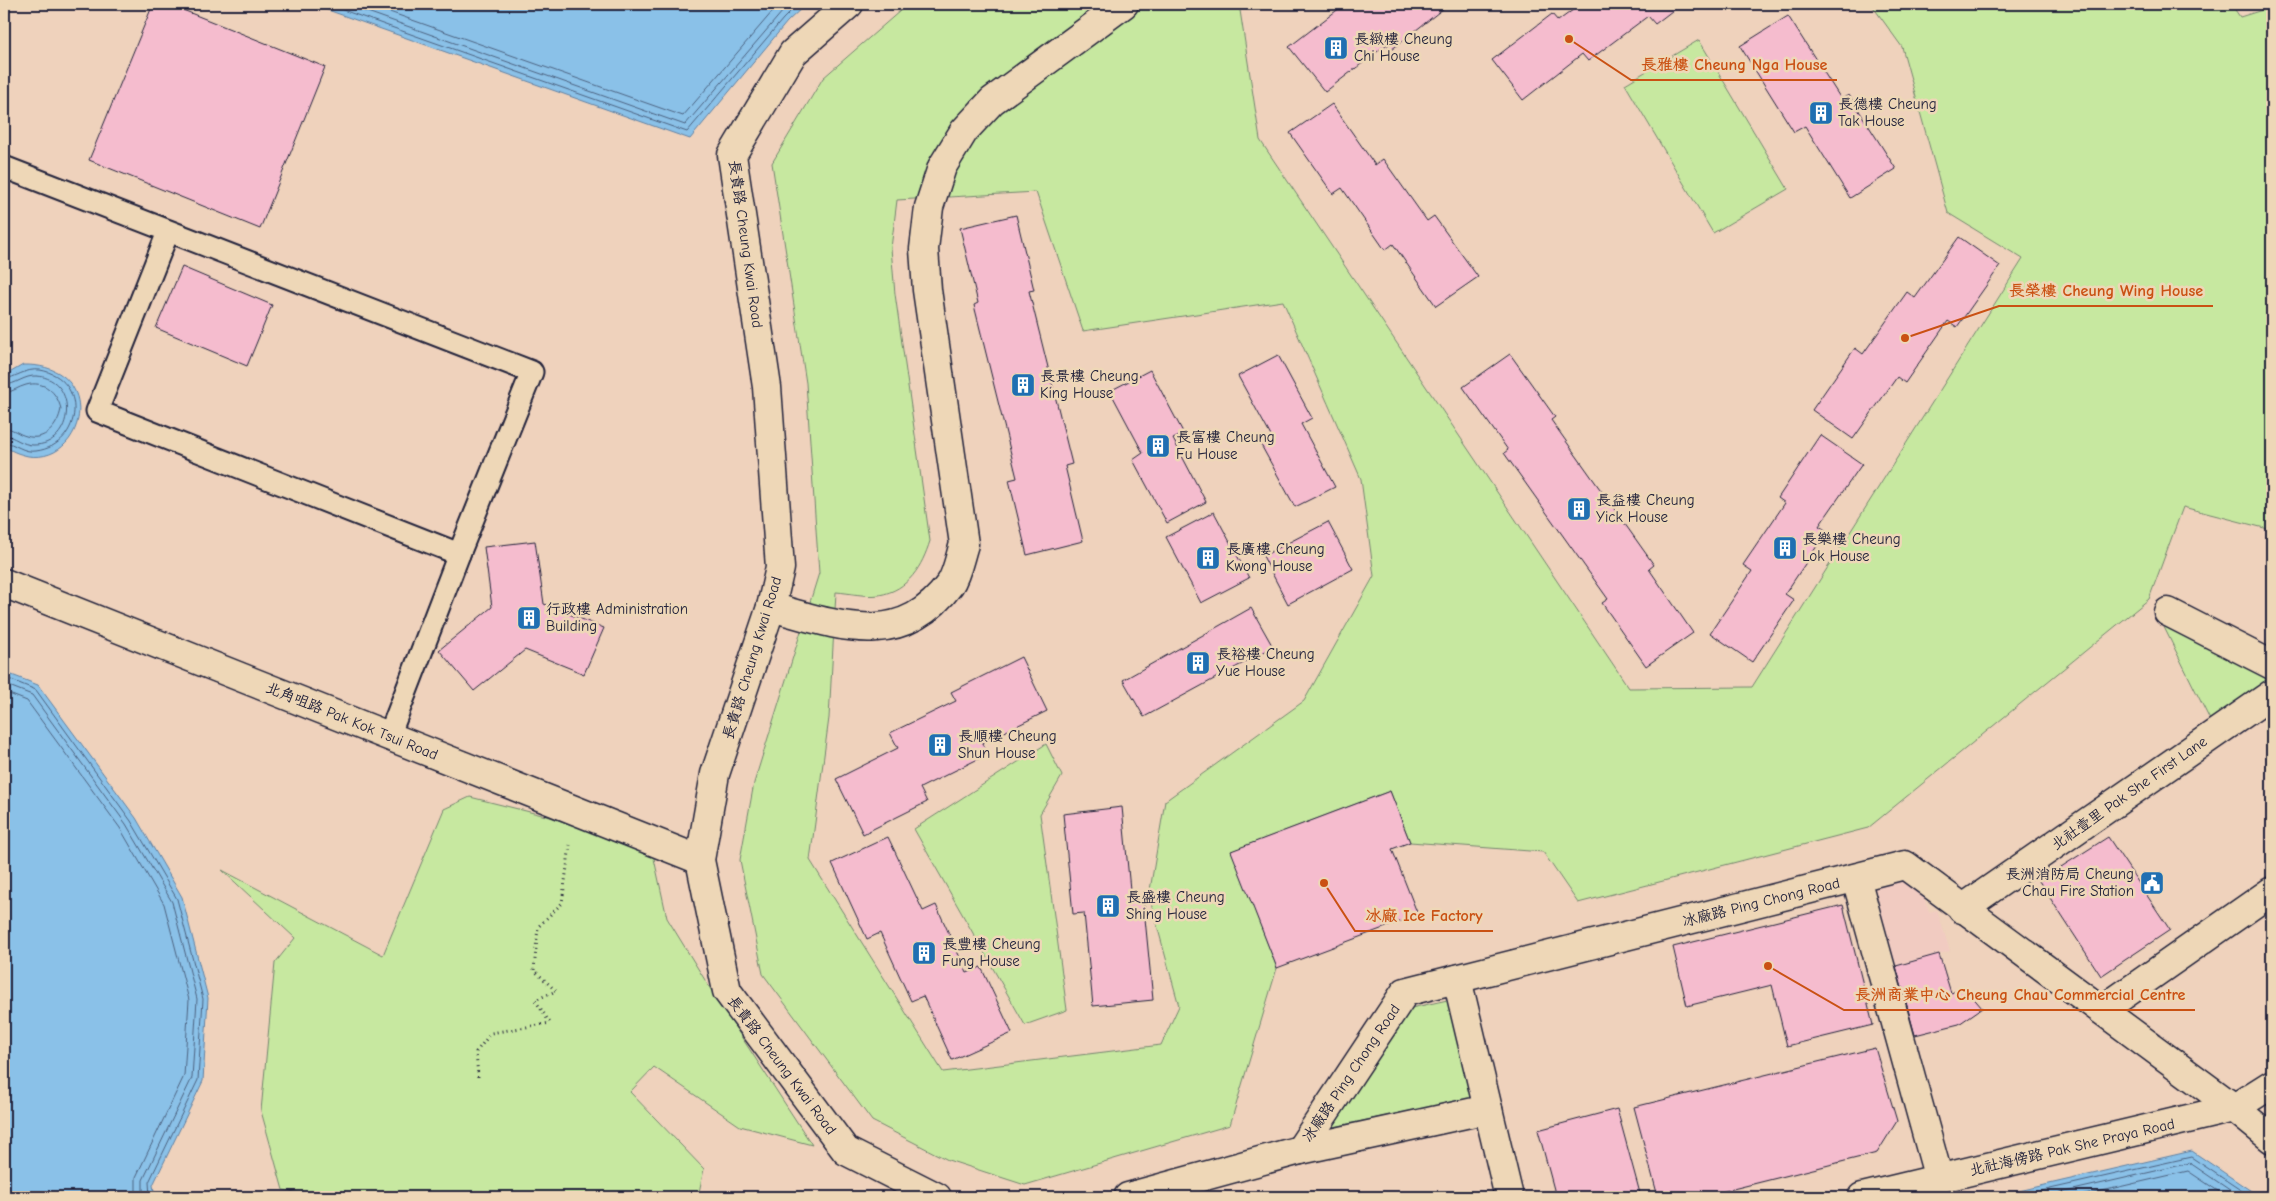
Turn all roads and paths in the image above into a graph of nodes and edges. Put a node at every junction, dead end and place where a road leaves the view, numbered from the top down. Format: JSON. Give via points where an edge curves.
{"nodes":[{"id":1,"x":849,"y":4,"type":"edge"},
{"id":2,"x":1124,"y":4,"type":"edge"},
{"id":3,"x":4,"y":167,"type":"edge"},
{"id":4,"x":168,"y":232,"type":"junction"},
{"id":5,"x":459,"y":554,"type":"junction"},
{"id":6,"x":4,"y":583,"type":"edge"},
{"id":7,"x":771,"y":606,"type":"junction"},
{"id":8,"x":2168,"y":612,"type":"dead end"},
{"id":9,"x":2272,"y":665,"type":"edge"},
{"id":10,"x":2272,"y":694,"type":"edge"},
{"id":11,"x":389,"y":736,"type":"junction"},
{"id":12,"x":575,"y":810,"type":"junction"},
{"id":13,"x":700,"y":860,"type":"junction"},
{"id":14,"x":1856,"y":878,"type":"junction"},
{"id":15,"x":2272,"y":891,"type":"edge"},
{"id":16,"x":1962,"y":909,"type":"junction"},
{"id":17,"x":1457,"y":979,"type":"junction"},
{"id":18,"x":2102,"y":1010,"type":"junction"},
{"id":19,"x":478,"y":1077,"type":"dead end"},
{"id":20,"x":2272,"y":1084,"type":"edge"},
{"id":21,"x":2234,"y":1108,"type":"junction"},
{"id":22,"x":1488,"y":1109,"type":"junction"},
{"id":23,"x":2272,"y":1139,"type":"edge"},
{"id":24,"x":1300,"y":1150,"type":"junction"},
{"id":25,"x":1939,"y":1179,"type":"junction"},
{"id":26,"x":937,"y":1197,"type":"edge"},
{"id":27,"x":1128,"y":1197,"type":"edge"},
{"id":28,"x":1508,"y":1197,"type":"edge"},
{"id":29,"x":1862,"y":1197,"type":"edge"}],
"edges":[{"from":1,"to":7,"type":"street","name":"長貴路 Cheung Kwai Road","via":[[793,53],[732,155],[767,387],[780,568]]},
{"from":2,"to":7,"type":"street","via":[[992,101],[964,131],[942,168],[929,207],[924,249],[928,290],[964,544],[951,583],[923,612],[885,628],[844,627]]},
{"from":3,"to":4,"type":"lane"},
{"from":4,"to":5,"type":"lane","via":[[97,411]]},
{"from":4,"to":5,"type":"lane","via":[[532,372]]},
{"from":5,"to":11,"type":"lane"},
{"from":6,"to":11,"type":"street","name":"北角咀路 Pak Kok Tsui Road"},
{"from":7,"to":13,"type":"street","name":"長貴路 Cheung Kwai Road","via":[[715,774]]},
{"from":8,"to":9,"type":"street"},
{"from":10,"to":16,"type":"street","name":"北社壹里 Pak She First Lane"},
{"from":11,"to":12,"type":"street","name":"北角咀路 Pak Kok Tsui Road"},
{"from":12,"to":13,"type":"street","name":"北角咀路 Pak Kok Tsui Road"},
{"from":12,"to":19,"type":"path","via":[[562,902],[538,928],[534,970],[556,992],[535,1000],[550,1023],[491,1033],[476,1052]]},
{"from":13,"to":26,"type":"street","name":"長貴路 Cheung Kwai Road","via":[[727,991],[846,1151]]},
{"from":14,"to":16,"type":"street","name":"冰廠路 Ping Chong Road","via":[[1905,865]]},
{"from":14,"to":17,"type":"street","name":"冰廠路 Ping Chong Road"},
{"from":14,"to":25,"type":"street"},
{"from":15,"to":18,"type":"street"},
{"from":16,"to":18,"type":"street","name":"冰廠路 Ping Chong Road"},
{"from":17,"to":22,"type":"street"},
{"from":17,"to":24,"type":"street","name":"冰廠路 Ping Chong Road","via":[[1405,992]]},
{"from":18,"to":21,"type":"street","name":"冰廠路 Ping Chong Road"},
{"from":20,"to":21,"type":"street","name":"北社海傍路 Pak She Praya Road"},
{"from":21,"to":23,"type":"street"},
{"from":21,"to":25,"type":"street","name":"北社海傍路 Pak She Praya Road"},
{"from":22,"to":24,"type":"street"},
{"from":22,"to":28,"type":"street"},
{"from":24,"to":27,"type":"street"},
{"from":25,"to":29,"type":"street","name":"北社海傍路 Pak She Praya Road"}]}
